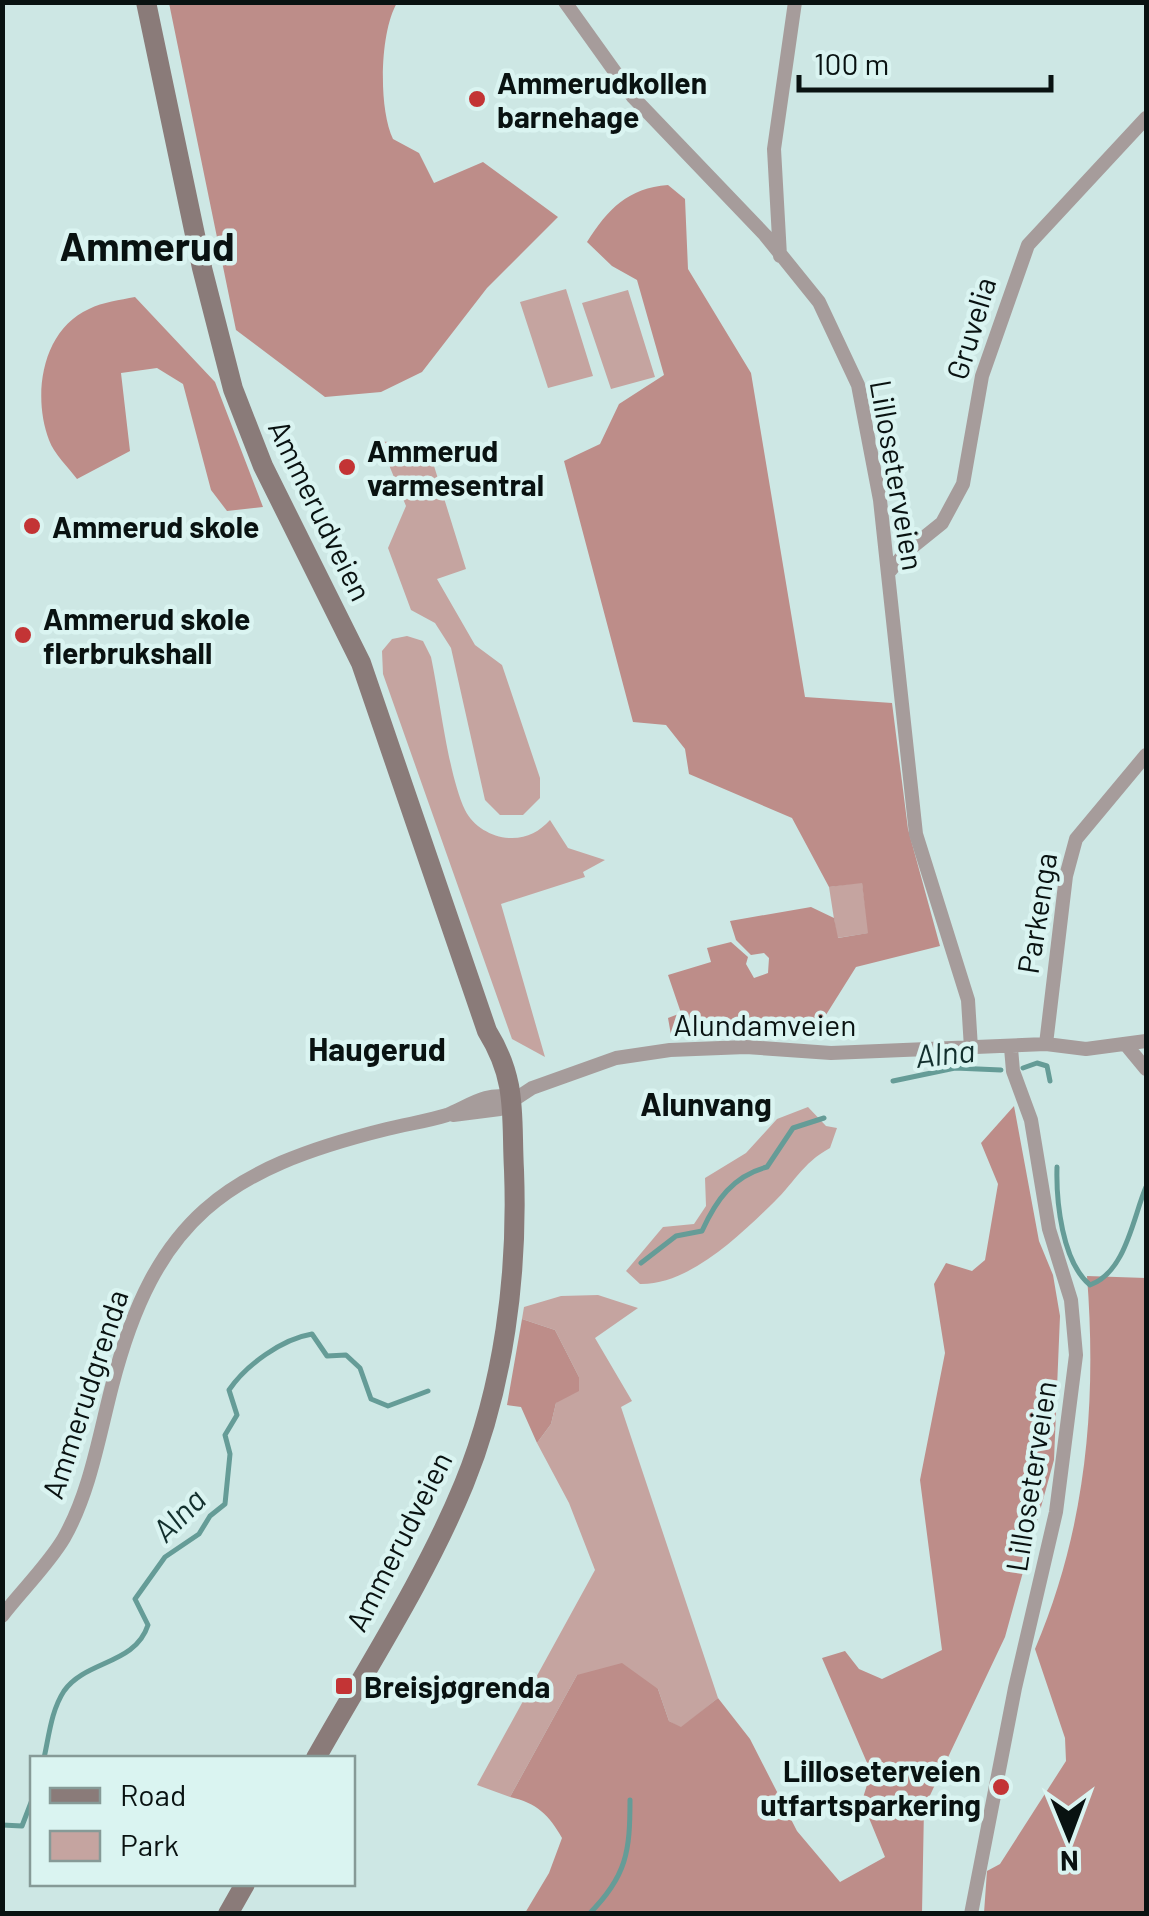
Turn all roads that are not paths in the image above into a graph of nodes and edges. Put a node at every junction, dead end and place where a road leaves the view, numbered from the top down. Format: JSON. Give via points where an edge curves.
{"nodes":[{"id":1,"x":146,"y":2,"type":"edge"},
{"id":2,"x":565,"y":2,"type":"edge"},
{"id":3,"x":795,"y":2,"type":"edge"},
{"id":4,"x":1146,"y":118,"type":"edge"},
{"id":5,"x":780,"y":257,"type":"junction"},
{"id":6,"x":889,"y":572,"type":"junction"},
{"id":7,"x":1146,"y":756,"type":"edge"},
{"id":8,"x":1146,"y":1041,"type":"edge"},
{"id":9,"x":1046,"y":1044,"type":"junction"},
{"id":10,"x":1127,"y":1046,"type":"junction"},
{"id":11,"x":971,"y":1048,"type":"junction"},
{"id":12,"x":1010,"y":1048,"type":"junction"},
{"id":13,"x":1146,"y":1069,"type":"edge"},
{"id":14,"x":503,"y":1101,"type":"junction"},
{"id":15,"x":447,"y":1114,"type":"joint"},
{"id":16,"x":2,"y":1616,"type":"edge"},
{"id":17,"x":317,"y":1756,"type":"edge"},
{"id":18,"x":244,"y":1886,"type":"edge"},
{"id":19,"x":228,"y":1914,"type":"edge"},
{"id":20,"x":971,"y":1914,"type":"edge"}],
"edges":[{"from":1,"to":14,"type":"street","name":"Ammerudveien","via":[[230,377],[263,466],[360,663],[487,1031]]},
{"from":2,"to":5,"type":"street","name":"Lilloseterveien","via":[[633,97]]},
{"from":3,"to":5,"type":"street","via":[[774,150]]},
{"from":4,"to":6,"type":"street","name":"Gruvelia","via":[[1028,245],[982,376],[963,484],[942,523]]},
{"from":5,"to":6,"type":"street","name":"Lilloseterveien","via":[[819,302],[858,386]]},
{"from":6,"to":11,"type":"street","name":"Lilloseterveien","via":[[916,834],[968,1000]]},
{"from":7,"to":9,"type":"street","name":"Parkenga","via":[[1076,839]]},
{"from":8,"to":10,"type":"street","name":"Alundamveien"},
{"from":9,"to":10,"type":"street","name":"Alundamveien"},
{"from":9,"to":12,"type":"street","name":"Alundamveien"},
{"from":10,"to":13,"type":"street"},
{"from":11,"to":12,"type":"street","name":"Alundamveien"},
{"from":11,"to":14,"type":"street","name":"Alundamveien","via":[[670,1050],[616,1058]]},
{"from":12,"to":20,"type":"street","name":"Lilloseterveien","via":[[1076,1340],[1056,1512]]},
{"from":14,"to":15,"type":"street","name":"Alundamveien"},
{"from":14,"to":17,"type":"street","name":"Ammerudveien","via":[[513,1160],[509,1304],[475,1454],[443,1530]]},
{"from":15,"to":16,"type":"street","name":"Ammerudgrenda","via":[[301,1152],[249,1178],[171,1242],[132,1318],[87,1485],[63,1538]]},
{"from":18,"to":19,"type":"street"}]}
